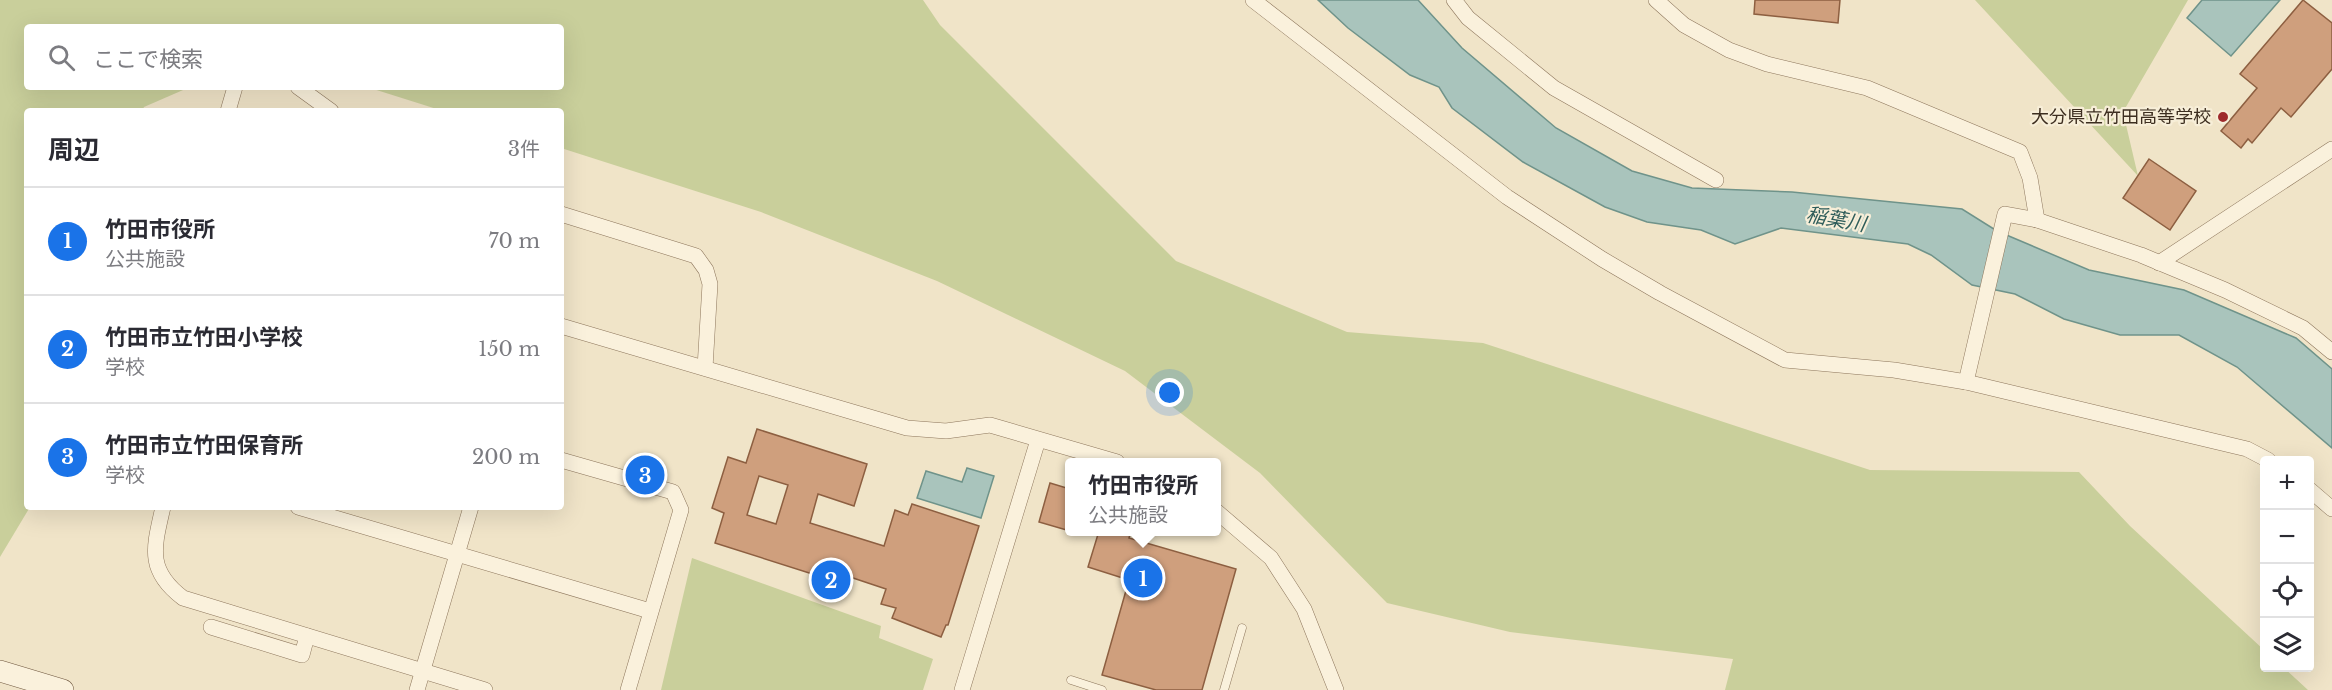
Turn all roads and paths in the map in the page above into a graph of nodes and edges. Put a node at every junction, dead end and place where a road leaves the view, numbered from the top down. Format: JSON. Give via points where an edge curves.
{"nodes":[{"id":1,"x":1254,"y":0,"type":"edge"},
{"id":2,"x":1454,"y":0,"type":"edge"},
{"id":3,"x":1656,"y":0,"type":"edge"},
{"id":4,"x":234,"y":90,"type":"edge"},
{"id":5,"x":302,"y":90,"type":"edge"},
{"id":6,"x":229,"y":108,"type":"edge"},
{"id":7,"x":327,"y":108,"type":"edge"},
{"id":8,"x":2332,"y":149,"type":"edge"},
{"id":9,"x":1716,"y":180,"type":"dead end"},
{"id":10,"x":564,"y":215,"type":"edge"},
{"id":11,"x":2037,"y":220,"type":"junction"},
{"id":12,"x":2159,"y":262,"type":"junction"},
{"id":13,"x":564,"y":327,"type":"edge"},
{"id":14,"x":2332,"y":352,"type":"edge"},
{"id":15,"x":705,"y":368,"type":"junction"},
{"id":16,"x":1967,"y":376,"type":"junction"},
{"id":17,"x":1038,"y":440,"type":"junction"},
{"id":18,"x":2260,"y":456,"type":"edge"},
{"id":19,"x":1103,"y":458,"type":"edge"},
{"id":20,"x":564,"y":461,"type":"edge"},
{"id":21,"x":2314,"y":493,"type":"edge"},
{"id":22,"x":2332,"y":509,"type":"edge"},
{"id":23,"x":162,"y":510,"type":"edge"},
{"id":24,"x":308,"y":510,"type":"edge"},
{"id":25,"x":470,"y":510,"type":"edge"},
{"id":26,"x":1221,"y":515,"type":"edge"},
{"id":27,"x":457,"y":554,"type":"junction"},
{"id":28,"x":650,"y":611,"type":"junction"},
{"id":29,"x":211,"y":627,"type":"dead end"},
{"id":30,"x":1242,"y":628,"type":"dead end"},
{"id":31,"x":306,"y":636,"type":"junction"},
{"id":32,"x":0,"y":671,"type":"edge"},
{"id":33,"x":424,"y":671,"type":"junction"},
{"id":34,"x":1071,"y":680,"type":"dead end"},
{"id":35,"x":63,"y":690,"type":"edge"},
{"id":36,"x":417,"y":690,"type":"edge"},
{"id":37,"x":485,"y":690,"type":"edge"},
{"id":38,"x":628,"y":690,"type":"edge"},
{"id":39,"x":962,"y":690,"type":"edge"},
{"id":40,"x":1102,"y":690,"type":"edge"},
{"id":41,"x":1224,"y":690,"type":"edge"},
{"id":42,"x":1336,"y":690,"type":"edge"}],
"edges":[{"from":1,"to":16,"type":"street","via":[[1507,197],[1602,259],[1730,332],[1785,360]]},
{"from":2,"to":9,"type":"street","via":[[1468,18],[1554,87]]},
{"from":3,"to":11,"type":"street","via":[[1684,25],[1729,50],[1767,64],[1867,88],[2020,152],[2030,178]]},
{"from":4,"to":6,"type":"street"},
{"from":5,"to":7,"type":"street"},
{"from":8,"to":12,"type":"street"},
{"from":10,"to":15,"type":"street","via":[[696,256],[710,284]]},
{"from":11,"to":12,"type":"street"},
{"from":11,"to":16,"type":"street","via":[[2005,214],[2002,220]]},
{"from":12,"to":14,"type":"street","via":[[2303,328]]},
{"from":13,"to":15,"type":"street"},
{"from":15,"to":17,"type":"street","via":[[907,428],[946,431],[990,425]]},
{"from":16,"to":18,"type":"street","via":[[2236,446]]},
{"from":17,"to":19,"type":"street"},
{"from":17,"to":39,"type":"street"},
{"from":20,"to":28,"type":"street","via":[[673,492],[681,510]]},
{"from":21,"to":22,"type":"street"},
{"from":23,"to":31,"type":"street","via":[[155,564],[171,589],[183,598]]},
{"from":24,"to":27,"type":"street"},
{"from":25,"to":27,"type":"street"},
{"from":26,"to":42,"type":"street","via":[[1271,558],[1304,609]]},
{"from":27,"to":28,"type":"street"},
{"from":27,"to":33,"type":"street"},
{"from":28,"to":38,"type":"street"},
{"from":29,"to":31,"type":"street","via":[[302,655]]},
{"from":30,"to":41,"type":"lane"},
{"from":31,"to":33,"type":"street"},
{"from":32,"to":35,"type":"street"},
{"from":33,"to":36,"type":"street"},
{"from":33,"to":37,"type":"street"},
{"from":34,"to":40,"type":"lane"}]}
